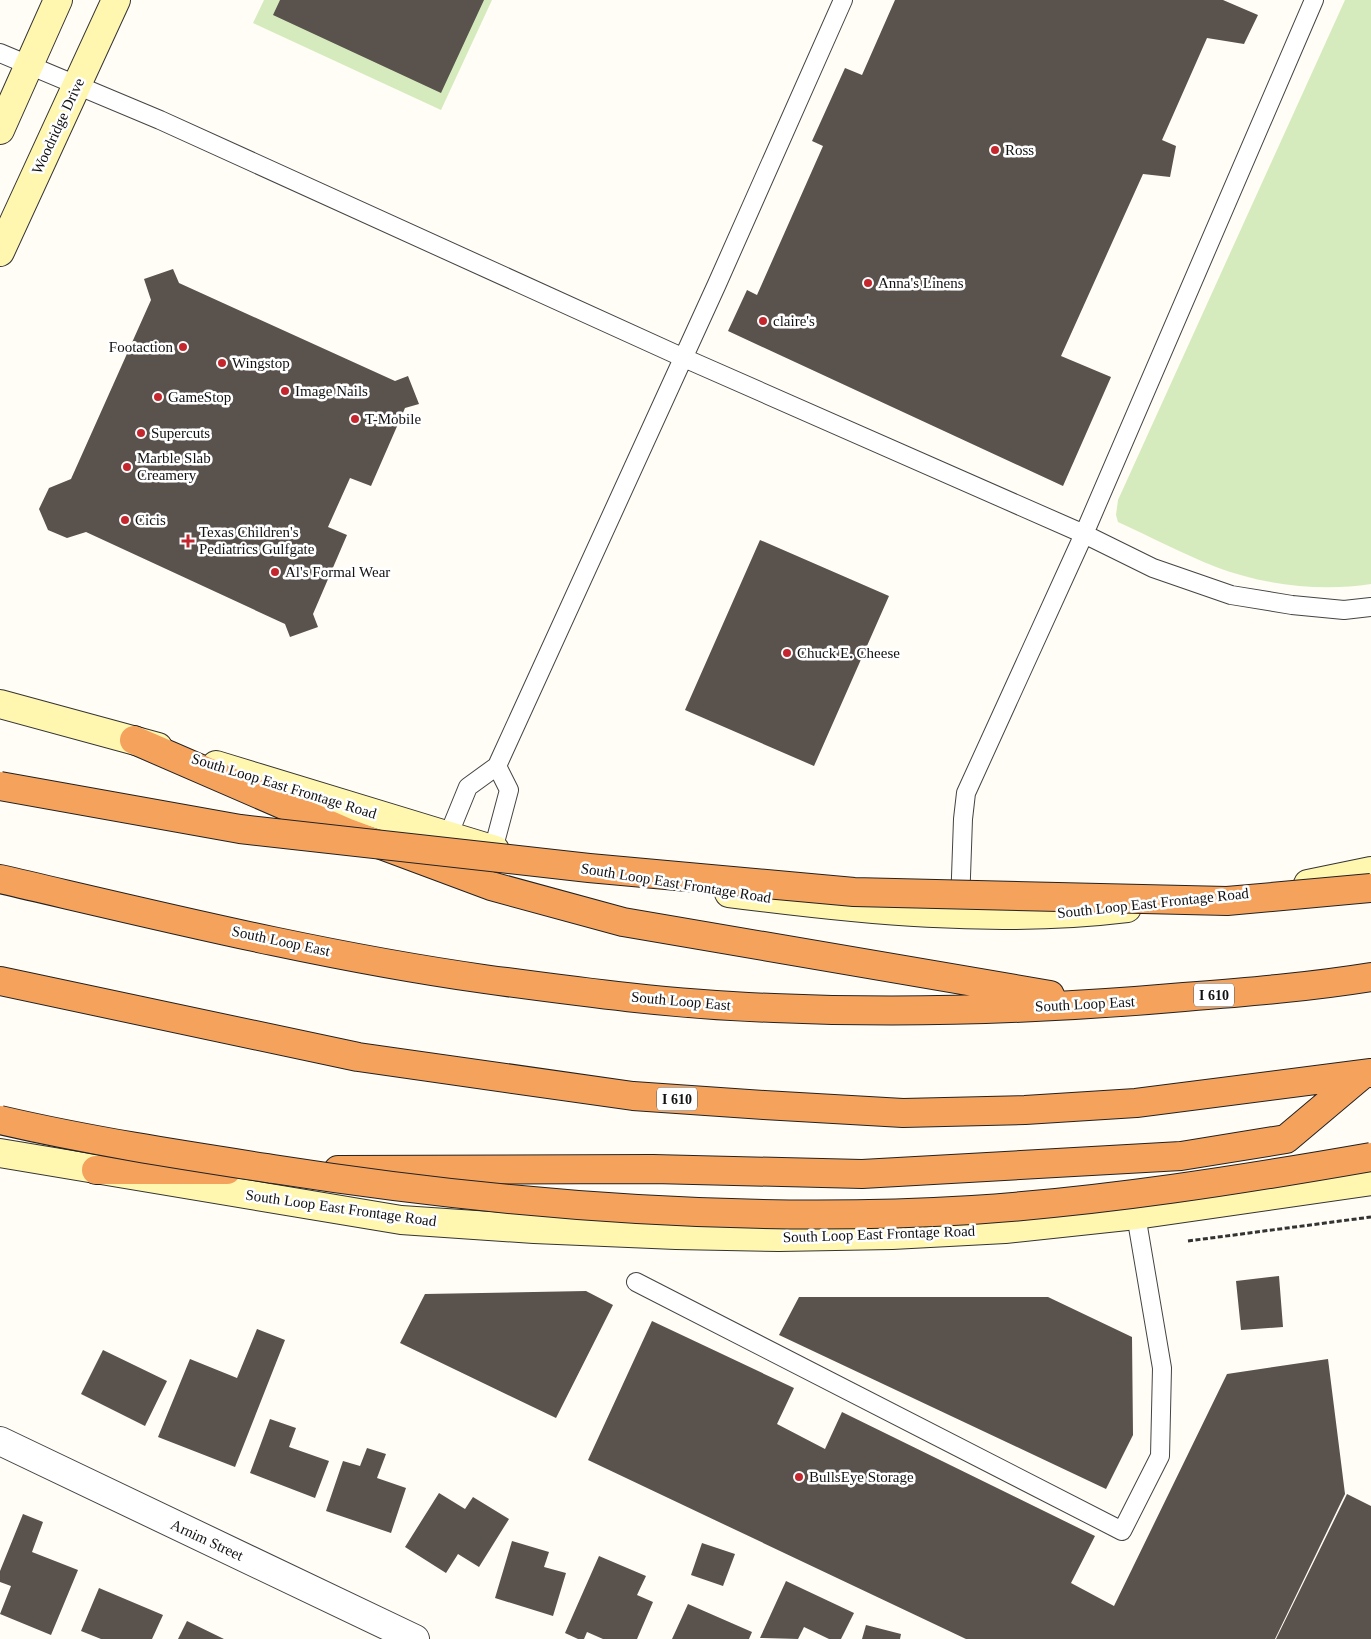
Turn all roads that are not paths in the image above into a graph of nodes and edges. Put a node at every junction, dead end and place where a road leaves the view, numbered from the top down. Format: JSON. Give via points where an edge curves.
{"nodes":[{"id":1,"x":58,"y":0,"type":"edge"},
{"id":2,"x":116,"y":0,"type":"edge"},
{"id":3,"x":843,"y":0,"type":"edge"},
{"id":4,"x":1314,"y":0,"type":"edge"},
{"id":5,"x":0,"y":53,"type":"edge"},
{"id":6,"x":28,"y":67,"type":"junction"},
{"id":7,"x":76,"y":87,"type":"junction"},
{"id":8,"x":0,"y":130,"type":"edge"},
{"id":9,"x":0,"y":252,"type":"edge"},
{"id":10,"x":684,"y":358,"type":"junction"},
{"id":11,"x":1084,"y":534,"type":"junction"},
{"id":12,"x":1371,"y":607,"type":"edge"},
{"id":13,"x":0,"y":704,"type":"edge"},
{"id":14,"x":134,"y":740,"type":"junction"},
{"id":15,"x":497,"y":766,"type":"junction"},
{"id":16,"x":0,"y":786,"type":"edge"},
{"id":17,"x":448,"y":836,"type":"junction"},
{"id":18,"x":493,"y":850,"type":"junction"},
{"id":19,"x":1371,"y":871,"type":"edge"},
{"id":20,"x":0,"y":879,"type":"edge"},
{"id":21,"x":1371,"y":888,"type":"edge"},
{"id":22,"x":960,"y":916,"type":"junction"},
{"id":23,"x":1371,"y":977,"type":"edge"},
{"id":24,"x":0,"y":981,"type":"edge"},
{"id":25,"x":1106,"y":1004,"type":"junction"},
{"id":26,"x":1367,"y":1074,"type":"edge"},
{"id":27,"x":0,"y":1120,"type":"edge"},
{"id":28,"x":0,"y":1153,"type":"edge"},
{"id":29,"x":1371,"y":1157,"type":"edge"},
{"id":30,"x":96,"y":1170,"type":"junction"},
{"id":31,"x":1371,"y":1181,"type":"edge"},
{"id":32,"x":1136,"y":1215,"type":"junction"},
{"id":33,"x":636,"y":1282,"type":"dead end"},
{"id":34,"x":0,"y":1441,"type":"edge"},
{"id":35,"x":415,"y":1639,"type":"edge"}],
"edges":[{"from":1,"to":6,"type":"main road"},
{"from":2,"to":7,"type":"main road","name":"Woodridge Drive"},
{"from":3,"to":10,"type":"lane"},
{"from":4,"to":11,"type":"lane"},
{"from":5,"to":6,"type":"lane"},
{"from":6,"to":7,"type":"lane"},
{"from":6,"to":8,"type":"main road"},
{"from":7,"to":9,"type":"main road","name":"Woodridge Drive"},
{"from":7,"to":10,"type":"lane","via":[[165,122]]},
{"from":10,"to":11,"type":"lane"},
{"from":10,"to":15,"type":"lane"},
{"from":11,"to":12,"type":"lane","via":[[1154,568],[1231,595],[1292,606],[1344,610]]},
{"from":11,"to":22,"type":"lane","via":[[966,793]]},
{"from":13,"to":14,"type":"main road","name":"South Loop East Frontage Road"},
{"from":14,"to":17,"type":"main road","name":"South Loop East Frontage Road"},
{"from":14,"to":25,"type":"highway","via":[[346,832],[490,886],[623,922]]},
{"from":15,"to":17,"type":"lane","via":[[468,787]]},
{"from":15,"to":18,"type":"lane","via":[[509,790]]},
{"from":16,"to":21,"type":"highway","bridge":true,"via":[[240,829],[589,868],[854,892],[1227,902]]},
{"from":17,"to":18,"type":"main road","name":"South Loop East Frontage Road"},
{"from":18,"to":22,"type":"main road","name":"South Loop East Frontage Road","via":[[604,874],[730,894],[848,908]]},
{"from":19,"to":22,"type":"main road","name":"South Loop East Frontage Road","via":[[1274,891],[1109,911]]},
{"from":20,"to":25,"type":"highway","name":"South Loop East","number":"I 610","via":[[357,957],[481,978],[633,998],[772,1008],[895,1010]]},
{"from":23,"to":25,"type":"highway","name":"South Loop East","number":"I 610","via":[[1322,985]]},
{"from":24,"to":26,"type":"highway","number":"I 610","via":[[358,1058],[670,1099],[903,1112],[1025,1110],[1136,1103]]},
{"from":26,"to":30,"type":"highway","via":[[1286,1139],[1181,1156],[862,1174],[654,1169]]},
{"from":27,"to":29,"type":"highway","bridge":true,"via":[[212,1160],[395,1188],[608,1208],[812,1214],[972,1210],[1114,1198]]},
{"from":28,"to":30,"type":"main road","name":"South Loop East Frontage Road"},
{"from":30,"to":32,"type":"main road","name":"South Loop East Frontage Road","via":[[401,1220],[553,1230],[778,1237],[883,1235],[1005,1229]]},
{"from":31,"to":32,"type":"main road","name":"South Loop East Frontage Road"},
{"from":32,"to":33,"type":"lane","via":[[1162,1368],[1160,1456],[1122,1531]]},
{"from":34,"to":35,"type":"street","name":"Arnim Street"}]}
